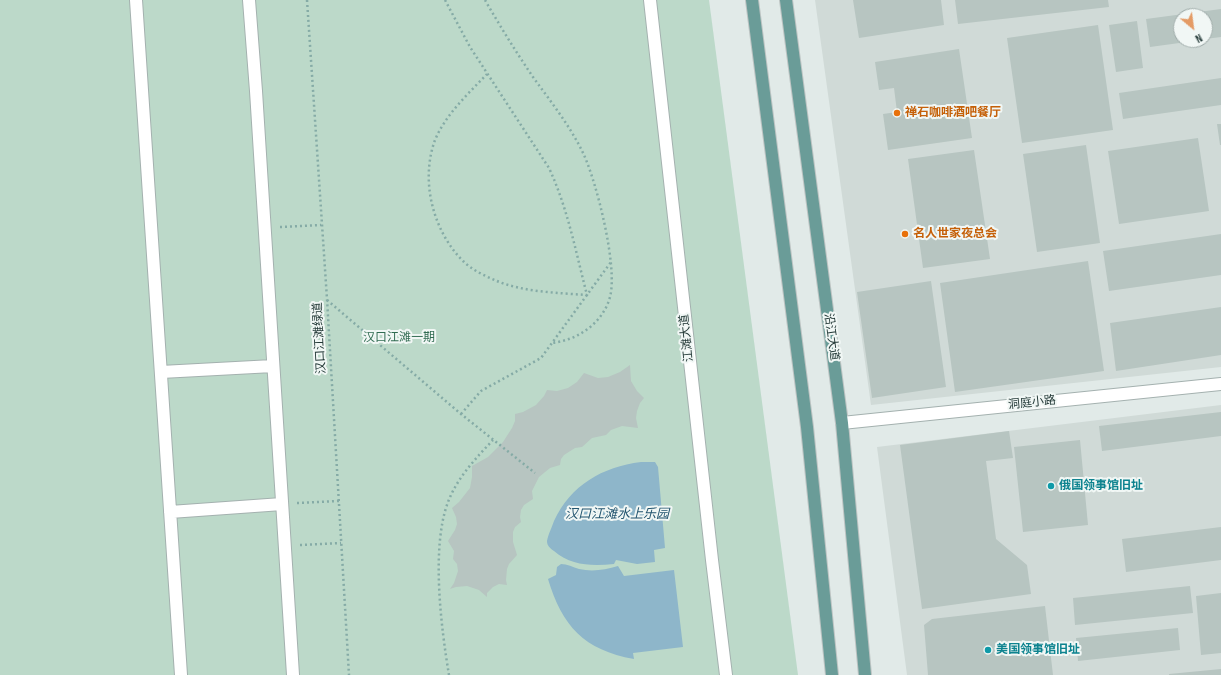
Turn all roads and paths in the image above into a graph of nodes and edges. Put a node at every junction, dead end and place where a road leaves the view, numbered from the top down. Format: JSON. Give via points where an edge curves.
{"nodes":[{"id":1,"x":136,"y":0,"type":"edge"},
{"id":2,"x":249,"y":0,"type":"edge"},
{"id":3,"x":307,"y":0,"type":"edge"},
{"id":4,"x":445,"y":0,"type":"edge"},
{"id":5,"x":485,"y":0,"type":"edge"},
{"id":6,"x":650,"y":0,"type":"edge"},
{"id":7,"x":752,"y":0,"type":"edge"},
{"id":8,"x":786,"y":0,"type":"edge"},
{"id":9,"x":487,"y":74,"type":"junction"},
{"id":10,"x":322,"y":225,"type":"junction"},
{"id":11,"x":264,"y":228,"type":"junction"},
{"id":12,"x":611,"y":262,"type":"junction"},
{"id":13,"x":587,"y":295,"type":"junction"},
{"id":14,"x":327,"y":299,"type":"junction"},
{"id":15,"x":552,"y":343,"type":"junction"},
{"id":16,"x":273,"y":366,"type":"junction"},
{"id":17,"x":161,"y":372,"type":"junction"},
{"id":18,"x":1221,"y":384,"type":"edge"},
{"id":19,"x":461,"y":414,"type":"junction"},
{"id":20,"x":842,"y":423,"type":"junction"},
{"id":21,"x":493,"y":440,"type":"junction"},
{"id":22,"x":535,"y":473,"type":"dead end"},
{"id":23,"x":339,"y":501,"type":"junction"},
{"id":24,"x":282,"y":504,"type":"junction"},
{"id":25,"x":170,"y":512,"type":"junction"},
{"id":26,"x":341,"y":543,"type":"junction"},
{"id":27,"x":285,"y":546,"type":"junction"},
{"id":28,"x":181,"y":675,"type":"edge"},
{"id":29,"x":293,"y":675,"type":"edge"},
{"id":30,"x":349,"y":675,"type":"edge"},
{"id":31,"x":449,"y":675,"type":"edge"},
{"id":32,"x":726,"y":675,"type":"edge"},
{"id":33,"x":832,"y":675,"type":"edge"},
{"id":34,"x":865,"y":675,"type":"edge"}],
"edges":[{"from":1,"to":17,"type":"street"},
{"from":2,"to":11,"type":"street"},
{"from":3,"to":10,"type":"path","name":"汉口江滩绿道"},
{"from":4,"to":9,"type":"path"},
{"from":5,"to":12,"type":"path","via":[[502,30],[568,127],[584,156],[599,199]]},
{"from":6,"to":32,"type":"street","name":"江滩大道"},
{"from":7,"to":33,"type":"main road","via":[[807,427]]},
{"from":8,"to":20,"type":"main road","name":"沿江大道"},
{"from":9,"to":13,"type":"path","via":[[538,150],[558,187]]},
{"from":9,"to":13,"type":"path","via":[[445,122],[431,156],[431,199],[443,234],[464,262],[482,275],[530,290]]},
{"from":10,"to":11,"type":"path"},
{"from":10,"to":14,"type":"path","name":"汉口江滩绿道"},
{"from":11,"to":16,"type":"street"},
{"from":12,"to":13,"type":"path"},
{"from":12,"to":15,"type":"path","via":[[612,288],[601,316],[574,338]]},
{"from":13,"to":15,"type":"path"},
{"from":14,"to":19,"type":"path"},
{"from":14,"to":23,"type":"path","name":"汉口江滩绿道"},
{"from":15,"to":19,"type":"path","via":[[541,358],[481,391]]},
{"from":16,"to":17,"type":"street"},
{"from":16,"to":24,"type":"street"},
{"from":17,"to":25,"type":"street"},
{"from":18,"to":20,"type":"street","name":"洞庭小路"},
{"from":19,"to":21,"type":"path"},
{"from":20,"to":34,"type":"main road","name":"沿江大道"},
{"from":21,"to":22,"type":"path"},
{"from":21,"to":31,"type":"path","via":[[469,467],[458,485],[449,501],[442,525],[439,579]]},
{"from":23,"to":24,"type":"path"},
{"from":23,"to":26,"type":"path","name":"汉口江滩绿道"},
{"from":24,"to":25,"type":"street"},
{"from":24,"to":27,"type":"street"},
{"from":25,"to":28,"type":"street"},
{"from":26,"to":27,"type":"path"},
{"from":26,"to":30,"type":"path","name":"汉口江滩绿道"},
{"from":27,"to":29,"type":"street"}]}
